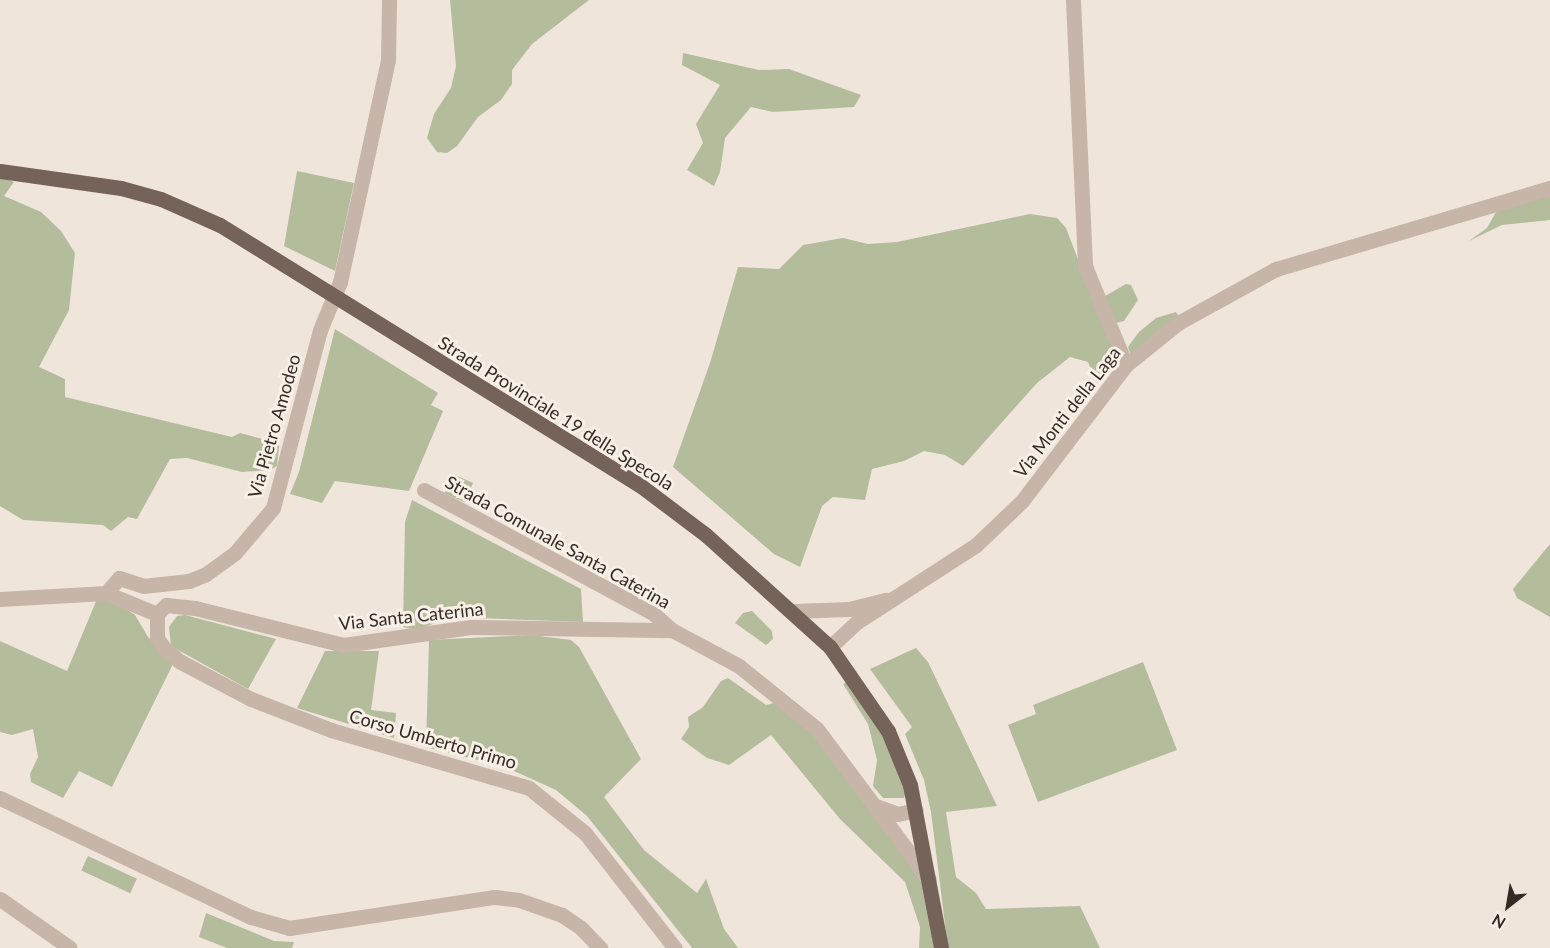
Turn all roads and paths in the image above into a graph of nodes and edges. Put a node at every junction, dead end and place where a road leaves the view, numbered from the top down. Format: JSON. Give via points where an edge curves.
{"nodes":[{"id":1,"x":389,"y":0,"type":"edge"},
{"id":2,"x":1073,"y":0,"type":"edge"},
{"id":3,"x":0,"y":171,"type":"edge"},
{"id":4,"x":1550,"y":188,"type":"edge"},
{"id":5,"x":332,"y":298,"type":"junction"},
{"id":6,"x":1126,"y":365,"type":"junction"},
{"id":7,"x":424,"y":490,"type":"dead end"},
{"id":8,"x":106,"y":593,"type":"junction"},
{"id":9,"x":903,"y":596,"type":"junction"},
{"id":10,"x":0,"y":599,"type":"edge"},
{"id":11,"x":793,"y":611,"type":"junction"},
{"id":12,"x":156,"y":614,"type":"junction"},
{"id":13,"x":672,"y":630,"type":"junction"},
{"id":14,"x":830,"y":647,"type":"junction"},
{"id":15,"x":0,"y":798,"type":"edge"},
{"id":16,"x":876,"y":806,"type":"junction"},
{"id":17,"x":918,"y":818,"type":"junction"},
{"id":18,"x":929,"y":879,"type":"junction"},
{"id":19,"x":0,"y":899,"type":"edge"},
{"id":20,"x":70,"y":948,"type":"edge"},
{"id":21,"x":600,"y":948,"type":"edge"},
{"id":22,"x":675,"y":948,"type":"edge"},
{"id":23,"x":941,"y":948,"type":"edge"}],
"edges":[{"from":1,"to":5,"type":"street","via":[[388,60],[340,282]]},
{"from":2,"to":6,"type":"street","via":[[1086,266]]},
{"from":3,"to":5,"type":"main road","name":"Strada Provinciale 19 della Specola","via":[[121,188],[191,210]]},
{"from":4,"to":6,"type":"street","name":"Via Monti della Laga","via":[[1276,269],[1178,323]]},
{"from":5,"to":8,"type":"street","name":"Via Pietro Amodeo","via":[[273,508],[256,531],[236,553],[206,574],[181,582],[143,586],[119,578]]},
{"from":5,"to":11,"type":"main road","name":"Strada Provinciale 19 della Specola","via":[[641,486],[706,535]]},
{"from":6,"to":9,"type":"street","name":"Via Monti della Laga","via":[[1022,501],[976,545]]},
{"from":7,"to":13,"type":"street","name":"Strada Comunale Santa Caterina","via":[[654,614]]},
{"from":8,"to":10,"type":"street"},
{"from":8,"to":12,"type":"street"},
{"from":9,"to":11,"type":"street","name":"Via Monti della Laga","via":[[849,609]]},
{"from":9,"to":14,"type":"street","name":"Via Monti della Laga","via":[[857,622]]},
{"from":11,"to":14,"type":"main road","name":"Strada Provinciale 19 della Specola"},
{"from":12,"to":13,"type":"street","name":"Via Santa Caterina","via":[[166,605],[195,608],[343,645],[471,627]]},
{"from":12,"to":22,"type":"street","name":"Corso Umberto Primo","via":[[157,638],[163,647],[179,661],[250,699],[331,730],[529,788],[585,833]]},
{"from":13,"to":16,"type":"street","name":"Via Santa Caterina","via":[[719,653],[778,695],[816,729]]},
{"from":14,"to":17,"type":"main road","name":"Strada Provinciale 19 della Specola","via":[[888,731],[902,762]]},
{"from":15,"to":21,"type":"street","via":[[251,917],[289,928],[495,897],[519,900],[562,915]]},
{"from":16,"to":17,"type":"street","name":"Via Santa Caterina","via":[[905,831]]},
{"from":16,"to":18,"type":"street","name":"Via Santa Caterina"},
{"from":17,"to":18,"type":"main road","name":"Strada Provinciale 19 della Specola"},
{"from":18,"to":23,"type":"main road","name":"Strada Provinciale 19 della Specola"},
{"from":19,"to":20,"type":"street"}]}
